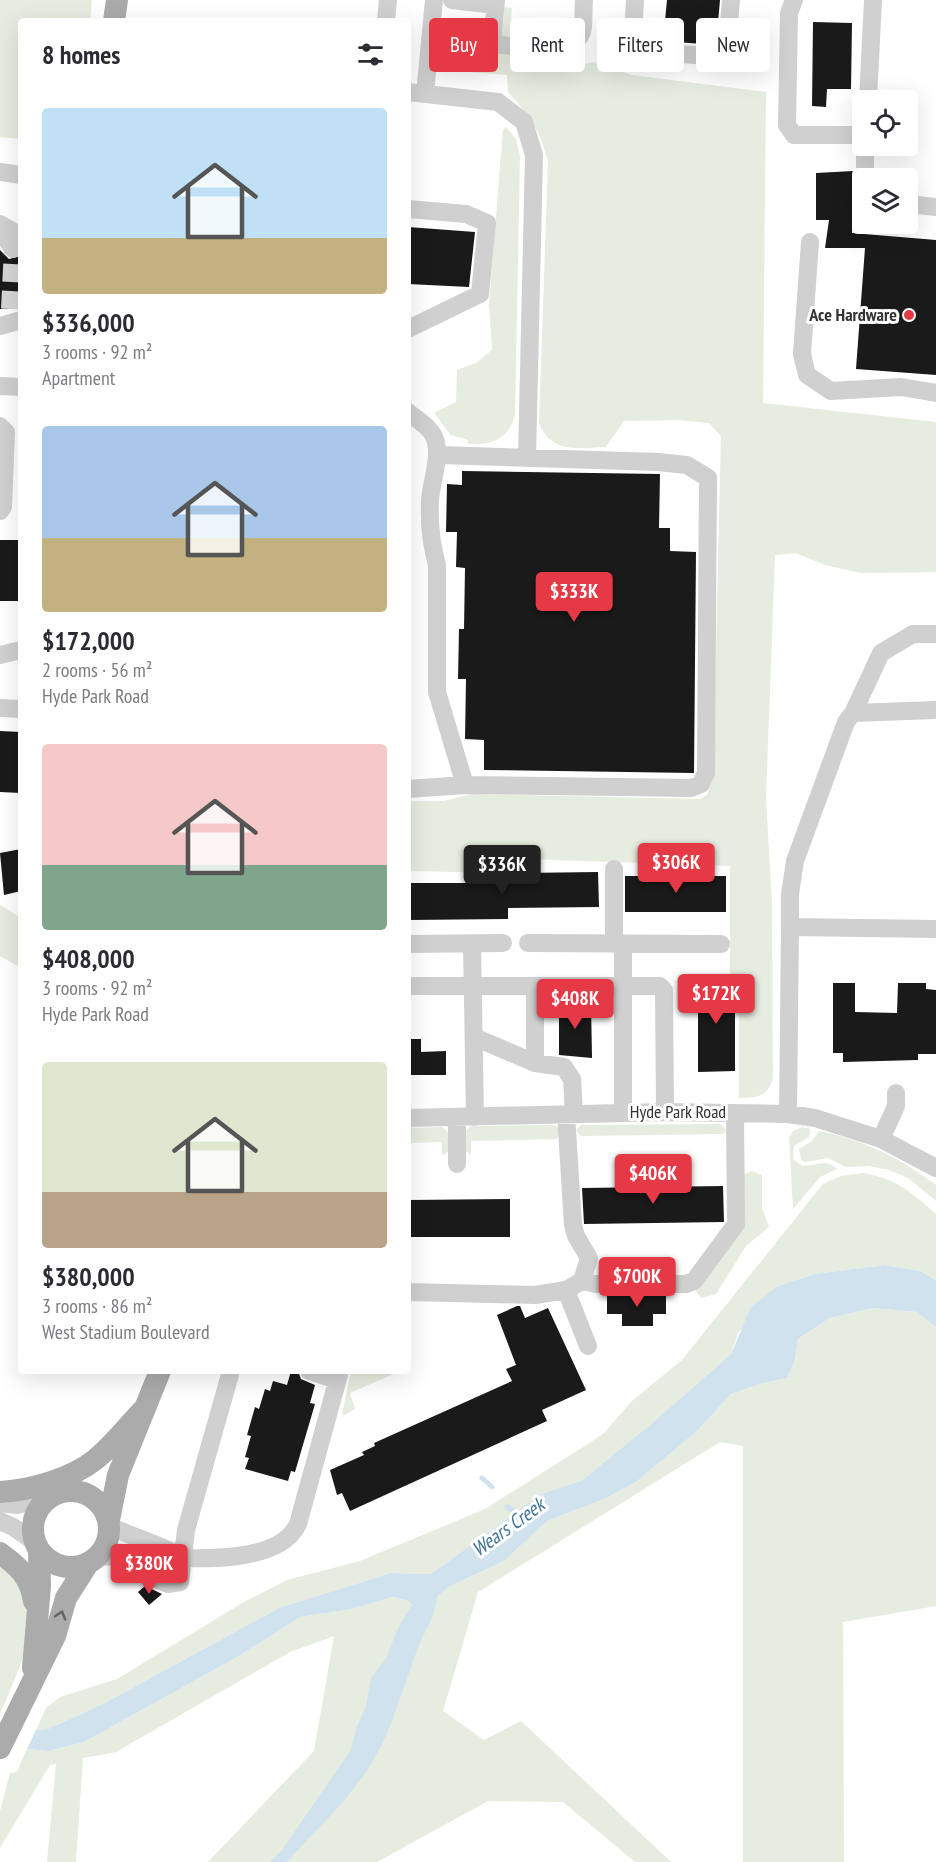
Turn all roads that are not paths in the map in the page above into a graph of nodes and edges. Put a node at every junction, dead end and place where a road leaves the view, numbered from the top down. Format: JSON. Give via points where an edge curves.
{"nodes":[{"id":1,"x":117,"y":0,"type":"edge"},
{"id":2,"x":388,"y":0,"type":"edge"},
{"id":3,"x":434,"y":0,"type":"edge"},
{"id":4,"x":452,"y":0,"type":"edge"},
{"id":5,"x":584,"y":0,"type":"edge"},
{"id":6,"x":635,"y":0,"type":"edge"},
{"id":7,"x":731,"y":0,"type":"edge"},
{"id":8,"x":794,"y":0,"type":"edge"},
{"id":9,"x":873,"y":0,"type":"edge"},
{"id":10,"x":496,"y":3,"type":"edge"},
{"id":11,"x":114,"y":18,"type":"edge"},
{"id":12,"x":386,"y":18,"type":"edge"},
{"id":13,"x":432,"y":18,"type":"edge"},
{"id":14,"x":495,"y":18,"type":"edge"},
{"id":15,"x":429,"y":43,"type":"edge"},
{"id":16,"x":498,"y":44,"type":"edge"},
{"id":17,"x":868,"y":90,"type":"edge"},
{"id":18,"x":416,"y":93,"type":"edge"},
{"id":19,"x":852,"y":135,"type":"edge"},
{"id":20,"x":0,"y":172,"type":"edge"},
{"id":21,"x":18,"y":175,"type":"edge"},
{"id":22,"x":918,"y":205,"type":"edge"},
{"id":23,"x":936,"y":207,"type":"edge"},
{"id":24,"x":411,"y":209,"type":"edge"},
{"id":25,"x":0,"y":224,"type":"edge"},
{"id":26,"x":0,"y":231,"type":"edge"},
{"id":27,"x":17,"y":242,"type":"edge"},
{"id":28,"x":810,"y":242,"type":"dead end"},
{"id":29,"x":10,"y":316,"type":"tunnel mouth"},
{"id":30,"x":0,"y":326,"type":"edge"},
{"id":31,"x":411,"y":328,"type":"edge"},
{"id":32,"x":0,"y":386,"type":"edge"},
{"id":33,"x":18,"y":387,"type":"edge"},
{"id":34,"x":936,"y":393,"type":"edge"},
{"id":35,"x":411,"y":415,"type":"edge"},
{"id":36,"x":0,"y":426,"type":"edge"},
{"id":37,"x":439,"y":454,"type":"junction"},
{"id":38,"x":527,"y":458,"type":"junction"},
{"id":39,"x":0,"y":511,"type":"edge"},
{"id":40,"x":936,"y":634,"type":"edge"},
{"id":41,"x":18,"y":651,"type":"edge"},
{"id":42,"x":0,"y":655,"type":"edge"},
{"id":43,"x":0,"y":708,"type":"edge"},
{"id":44,"x":18,"y":709,"type":"edge"},
{"id":45,"x":936,"y":710,"type":"edge"},
{"id":46,"x":853,"y":713,"type":"junction"},
{"id":47,"x":465,"y":785,"type":"junction"},
{"id":48,"x":411,"y":789,"type":"edge"},
{"id":49,"x":614,"y":869,"type":"dead end"},
{"id":50,"x":790,"y":927,"type":"junction"},
{"id":51,"x":936,"y":929,"type":"edge"},
{"id":52,"x":503,"y":943,"type":"dead end"},
{"id":53,"x":528,"y":943,"type":"dead end"},
{"id":54,"x":411,"y":944,"type":"edge"},
{"id":55,"x":472,"y":944,"type":"junction"},
{"id":56,"x":619,"y":944,"type":"junction"},
{"id":57,"x":721,"y":944,"type":"dead end"},
{"id":58,"x":473,"y":985,"type":"junction"},
{"id":59,"x":411,"y":986,"type":"edge"},
{"id":60,"x":535,"y":986,"type":"junction"},
{"id":61,"x":623,"y":986,"type":"junction"},
{"id":62,"x":474,"y":1037,"type":"junction"},
{"id":63,"x":535,"y":1063,"type":"junction"},
{"id":64,"x":896,"y":1093,"type":"dead end"},
{"id":65,"x":623,"y":1112,"type":"junction"},
{"id":66,"x":665,"y":1112,"type":"junction"},
{"id":67,"x":735,"y":1113,"type":"junction"},
{"id":68,"x":570,"y":1114,"type":"junction"},
{"id":69,"x":788,"y":1114,"type":"junction"},
{"id":70,"x":466,"y":1117,"type":"junction"},
{"id":71,"x":411,"y":1118,"type":"edge"},
{"id":72,"x":881,"y":1138,"type":"junction"},
{"id":73,"x":457,"y":1164,"type":"dead end"},
{"id":74,"x":936,"y":1168,"type":"edge"},
{"id":75,"x":582,"y":1281,"type":"junction"},
{"id":76,"x":566,"y":1290,"type":"junction"},
{"id":77,"x":411,"y":1292,"type":"edge"},
{"id":78,"x":588,"y":1346,"type":"dead end"},
{"id":79,"x":159,"y":1374,"type":"edge"},
{"id":80,"x":230,"y":1374,"type":"edge"},
{"id":81,"x":339,"y":1375,"type":"edge"},
{"id":82,"x":142,"y":1411,"type":"junction"},
{"id":83,"x":77,"y":1491,"type":"junction"},
{"id":84,"x":0,"y":1492,"type":"edge"},
{"id":85,"x":51,"y":1497,"type":"junction"},
{"id":86,"x":0,"y":1503,"type":"edge"},
{"id":87,"x":0,"y":1521,"type":"edge"},
{"id":88,"x":109,"y":1523,"type":"junction"},
{"id":89,"x":37,"y":1547,"type":"junction"},
{"id":90,"x":0,"y":1553,"type":"edge"},
{"id":91,"x":183,"y":1558,"type":"junction"},
{"id":92,"x":92,"y":1561,"type":"junction"},
{"id":93,"x":147,"y":1575,"type":"dead end"},
{"id":94,"x":37,"y":1615,"type":"junction"},
{"id":95,"x":30,"y":1688,"type":"junction"},
{"id":96,"x":0,"y":1748,"type":"edge"}],
"edges":[{"from":1,"to":11,"type":"main road"},
{"from":2,"to":12,"type":"street"},
{"from":3,"to":13,"type":"street"},
{"from":4,"to":10,"type":"street"},
{"from":5,"to":16,"type":"street","via":[[582,35],[574,44],[546,48]]},
{"from":6,"to":7,"type":"street","via":[[632,51],[726,57]]},
{"from":8,"to":19,"type":"street","via":[[789,13],[787,125],[794,135]]},
{"from":9,"to":17,"type":"street"},
{"from":10,"to":14,"type":"street"},
{"from":15,"to":18,"type":"street"},
{"from":18,"to":38,"type":"street","via":[[498,102],[524,122],[534,155]]},
{"from":20,"to":21,"type":"street"},
{"from":22,"to":23,"type":"street"},
{"from":24,"to":31,"type":"street","via":[[466,214],[487,223],[480,294]]},
{"from":25,"to":27,"type":"street"},
{"from":26,"to":27,"type":"street"},
{"from":28,"to":34,"type":"street","via":[[802,354],[807,375],[831,392],[901,387]]},
{"from":29,"to":30,"type":"street"},
{"from":32,"to":33,"type":"street"},
{"from":35,"to":37,"type":"street","via":[[432,433]]},
{"from":36,"to":39,"type":"street","via":[[6,432]]},
{"from":37,"to":38,"type":"street"},
{"from":37,"to":47,"type":"street","via":[[432,476],[430,509],[437,565],[437,692]]},
{"from":38,"to":47,"type":"street","via":[[687,465],[708,477],[706,773],[701,784],[691,788]]},
{"from":40,"to":46,"type":"street","via":[[913,634],[881,653]]},
{"from":41,"to":42,"type":"street"},
{"from":43,"to":44,"type":"street"},
{"from":45,"to":46,"type":"street"},
{"from":46,"to":50,"type":"street","via":[[846,722],[795,861]]},
{"from":47,"to":48,"type":"street"},
{"from":49,"to":56,"type":"street"},
{"from":50,"to":51,"type":"street"},
{"from":50,"to":69,"type":"street"},
{"from":52,"to":55,"type":"street"},
{"from":53,"to":56,"type":"street"},
{"from":54,"to":55,"type":"street"},
{"from":55,"to":58,"type":"street"},
{"from":56,"to":57,"type":"street"},
{"from":56,"to":61,"type":"street"},
{"from":58,"to":59,"type":"street"},
{"from":58,"to":60,"type":"street"},
{"from":58,"to":62,"type":"street"},
{"from":60,"to":61,"type":"street"},
{"from":60,"to":63,"type":"street"},
{"from":61,"to":65,"type":"street"},
{"from":61,"to":66,"type":"street","via":[[660,986],[664,990]]},
{"from":62,"to":63,"type":"street"},
{"from":62,"to":70,"type":"street"},
{"from":63,"to":68,"type":"street","via":[[557,1065],[569,1072],[573,1085]]},
{"from":64,"to":72,"type":"street","via":[[896,1106]]},
{"from":65,"to":66,"type":"street","name":"Hyde Park Road"},
{"from":65,"to":68,"type":"street","name":"Hyde Park Road"},
{"from":66,"to":67,"type":"street","name":"Hyde Park Road"},
{"from":67,"to":69,"type":"street","name":"Hyde Park Road"},
{"from":67,"to":75,"type":"street","via":[[736,1224],[694,1281]]},
{"from":68,"to":70,"type":"street","name":"Hyde Park Road"},
{"from":68,"to":75,"type":"street","via":[[573,1225],[589,1258]]},
{"from":69,"to":72,"type":"street","name":"Hyde Park Road"},
{"from":70,"to":71,"type":"street","name":"Hyde Park Road"},
{"from":70,"to":73,"type":"street"},
{"from":72,"to":74,"type":"street","name":"Hyde Park Road"},
{"from":75,"to":76,"type":"street"},
{"from":76,"to":77,"type":"street","via":[[534,1294]]},
{"from":76,"to":78,"type":"street"},
{"from":79,"to":82,"type":"main road"},
{"from":80,"to":91,"type":"street","via":[[186,1530]]},
{"from":81,"to":91,"type":"street","via":[[294,1533],[285,1541],[248,1554]]},
{"from":82,"to":83,"type":"main road","via":[[106,1467]]},
{"from":82,"to":84,"type":"main road","via":[[96,1459],[81,1468],[55,1480]]},
{"from":82,"to":88,"type":"main road","via":[[116,1481]]},
{"from":83,"to":85,"type":"main road"},
{"from":83,"to":88,"type":"main road","via":[[97,1501]]},
{"from":85,"to":86,"type":"street","via":[[17,1505]]},
{"from":85,"to":89,"type":"main road","via":[[33,1521]]},
{"from":87,"to":89,"type":"street"},
{"from":88,"to":91,"type":"street","via":[[140,1541],[164,1547]]},
{"from":88,"to":92,"type":"main road","via":[[108,1540]]},
{"from":89,"to":92,"type":"main road","via":[[49,1561],[61,1566],[74,1568]]},
{"from":89,"to":94,"type":"main road"},
{"from":90,"to":94,"type":"main road","via":[[28,1579]]},
{"from":91,"to":92,"type":"street","via":[[118,1555]]},
{"from":91,"to":93,"type":"street","via":[[183,1574],[174,1585]]},
{"from":95,"to":92,"type":"main road","one_way":true,"via":[[55,1636],[66,1598]]},
{"from":94,"to":95,"type":"main road"},
{"from":95,"to":96,"type":"main road"}]}
